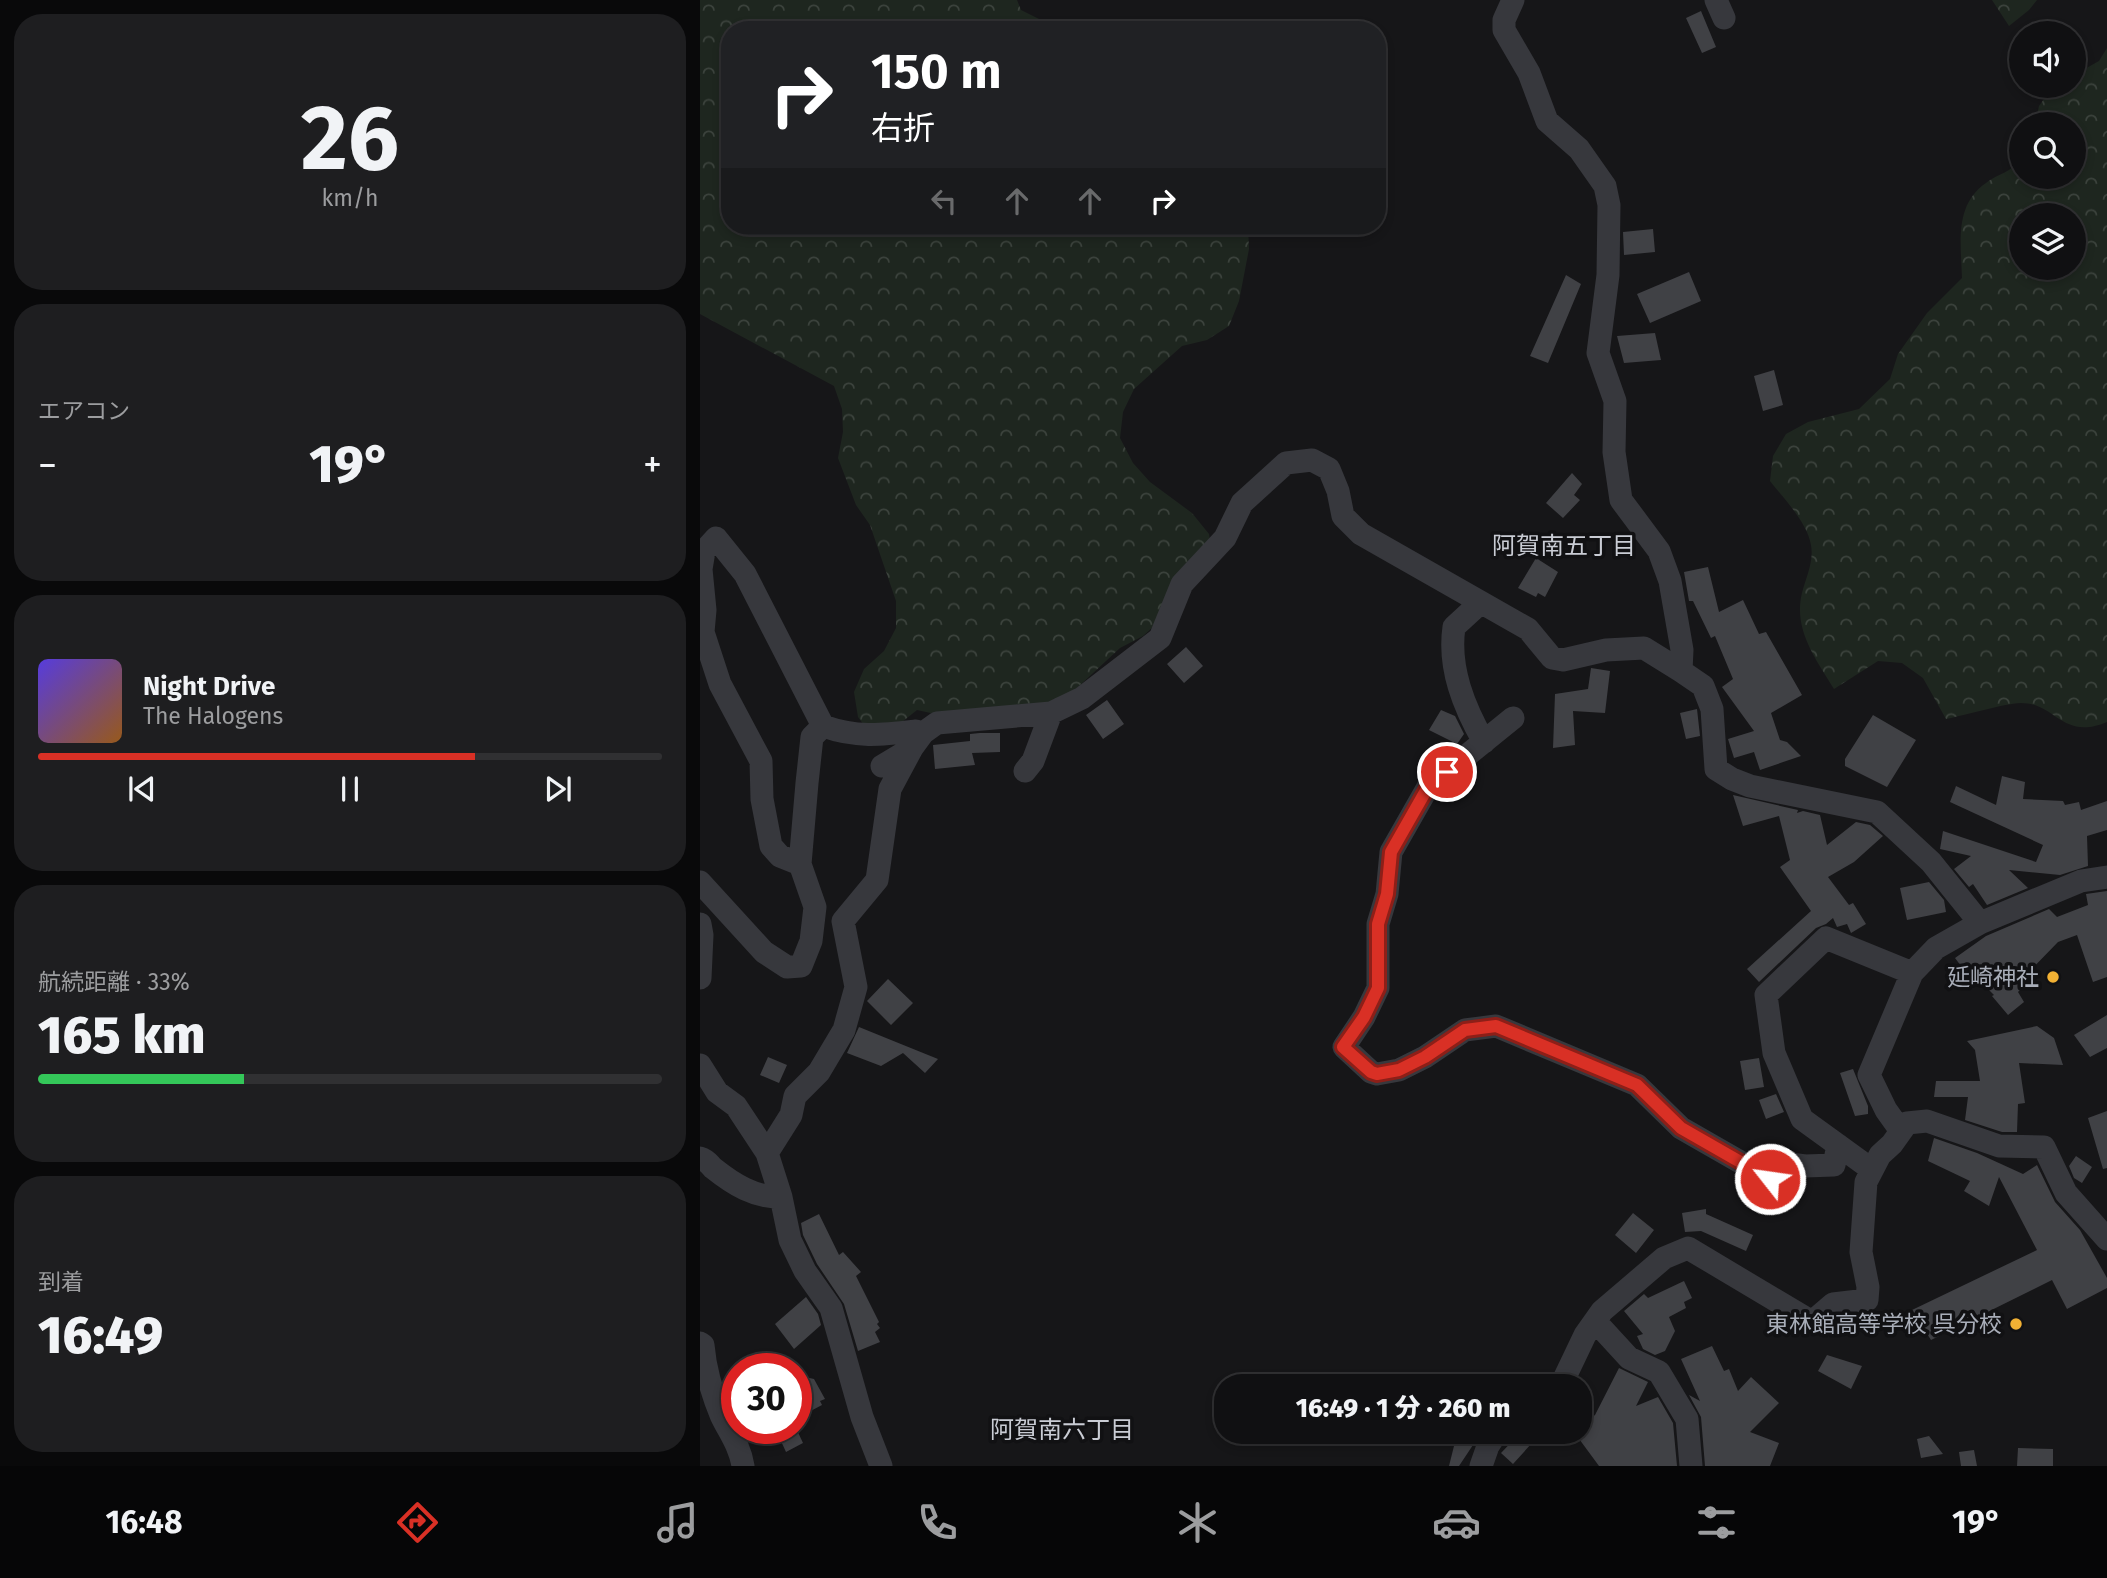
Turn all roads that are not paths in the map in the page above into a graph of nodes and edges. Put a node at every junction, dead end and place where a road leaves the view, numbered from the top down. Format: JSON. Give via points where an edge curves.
{"nodes":[{"id":1,"x":1513,"y":0,"type":"edge"},
{"id":2,"x":1479,"y":604,"type":"junction"},
{"id":3,"x":1681,"y":671,"type":"junction"},
{"id":4,"x":1051,"y":713,"type":"junction"},
{"id":5,"x":1513,"y":718,"type":"dead end"},
{"id":6,"x":822,"y":726,"type":"junction"},
{"id":7,"x":917,"y":740,"type":"junction"},
{"id":8,"x":1483,"y":742,"type":"junction"},
{"id":9,"x":882,"y":766,"type":"dead end"},
{"id":10,"x":1025,"y":771,"type":"dead end"},
{"id":11,"x":800,"y":864,"type":"junction"},
{"id":12,"x":2107,"y":877,"type":"edge"},
{"id":13,"x":700,"y":882,"type":"edge"},
{"id":14,"x":1980,"y":923,"type":"junction"},
{"id":15,"x":700,"y":924,"type":"edge"},
{"id":16,"x":1912,"y":973,"type":"junction"},
{"id":17,"x":700,"y":978,"type":"edge"},
{"id":18,"x":700,"y":1065,"type":"edge"},
{"id":19,"x":1901,"y":1130,"type":"junction"},
{"id":20,"x":1838,"y":1145,"type":"junction"},
{"id":21,"x":767,"y":1153,"type":"junction"},
{"id":22,"x":700,"y":1158,"type":"edge"},
{"id":23,"x":1871,"y":1169,"type":"junction"},
{"id":24,"x":781,"y":1197,"type":"junction"},
{"id":25,"x":2107,"y":1239,"type":"edge"},
{"id":26,"x":1595,"y":1321,"type":"junction"},
{"id":27,"x":700,"y":1343,"type":"edge"},
{"id":28,"x":1566,"y":1374,"type":"edge"},
{"id":29,"x":1489,"y":1444,"type":"edge"},
{"id":30,"x":743,"y":1466,"type":"edge"},
{"id":31,"x":881,"y":1466,"type":"edge"},
{"id":32,"x":1481,"y":1466,"type":"edge"},
{"id":33,"x":1691,"y":1466,"type":"edge"}],
"edges":[{"from":1,"to":3,"type":"street","via":[[1504,30],[1529,74],[1547,121],[1579,149],[1605,186],[1608,275],[1598,353],[1615,401],[1614,452],[1622,500],[1659,551],[1670,581],[1682,650]]},
{"from":2,"to":3,"type":"street","via":[[1528,629],[1552,658],[1644,648]]},
{"from":2,"to":4,"type":"street","via":[[1361,534],[1343,516],[1329,469],[1312,460],[1286,463],[1242,503],[1225,538],[1182,584],[1160,638],[1082,698]]},
{"from":2,"to":8,"type":"street","via":[[1454,627],[1451,648],[1458,684]]},
{"from":3,"to":14,"type":"street","via":[[1703,686],[1712,709],[1716,769],[1750,786],[1877,811],[1931,862]]},
{"from":4,"to":7,"type":"street","via":[[937,723]]},
{"from":4,"to":10,"type":"street"},
{"from":5,"to":8,"type":"street"},
{"from":6,"to":7,"type":"street","via":[[872,736],[916,731]]},
{"from":6,"to":11,"type":"street","via":[[812,737]]},
{"from":6,"to":11,"type":"street","via":[[745,574],[716,538],[704,551],[701,569],[703,632],[720,684],[761,761],[771,846],[780,856]]},
{"from":7,"to":9,"type":"street"},
{"from":7,"to":21,"type":"street","via":[[890,789],[877,880],[843,921],[856,987],[844,1030],[819,1072],[795,1096],[791,1115]]},
{"from":8,"to":20,"type":"street","via":[[1428,787],[1391,852],[1387,894],[1378,924],[1378,988],[1343,1047],[1377,1074],[1399,1070],[1425,1057],[1465,1030],[1496,1026],[1637,1085],[1681,1128],[1770,1179],[1783,1163],[1834,1165]]},
{"from":11,"to":13,"type":"street","via":[[815,907],[802,966],[787,967],[764,951]]},
{"from":12,"to":14,"type":"street","via":[[2081,881]]},
{"from":14,"to":16,"type":"street","via":[[1936,948]]},
{"from":15,"to":17,"type":"street"},
{"from":16,"to":19,"type":"street","via":[[1870,1075]]},
{"from":16,"to":20,"type":"street","via":[[1826,938],[1766,995],[1774,1053],[1802,1119]]},
{"from":18,"to":21,"type":"street","via":[[717,1092],[736,1106]]},
{"from":19,"to":23,"type":"street"},
{"from":19,"to":25,"type":"street","via":[[1907,1123],[1927,1121],[1999,1146],[2044,1147],[2066,1193]]},
{"from":20,"to":23,"type":"street"},
{"from":21,"to":24,"type":"street"},
{"from":22,"to":24,"type":"street","via":[[751,1193]]},
{"from":23,"to":26,"type":"street","via":[[1861,1252],[1867,1300],[1833,1304],[1812,1322],[1688,1248],[1664,1258]]},
{"from":24,"to":31,"type":"street","via":[[790,1240],[831,1308]]},
{"from":26,"to":28,"type":"street"},
{"from":26,"to":33,"type":"street","via":[[1629,1358],[1659,1372],[1688,1419]]},
{"from":27,"to":30,"type":"street"},
{"from":29,"to":32,"type":"street"}]}
